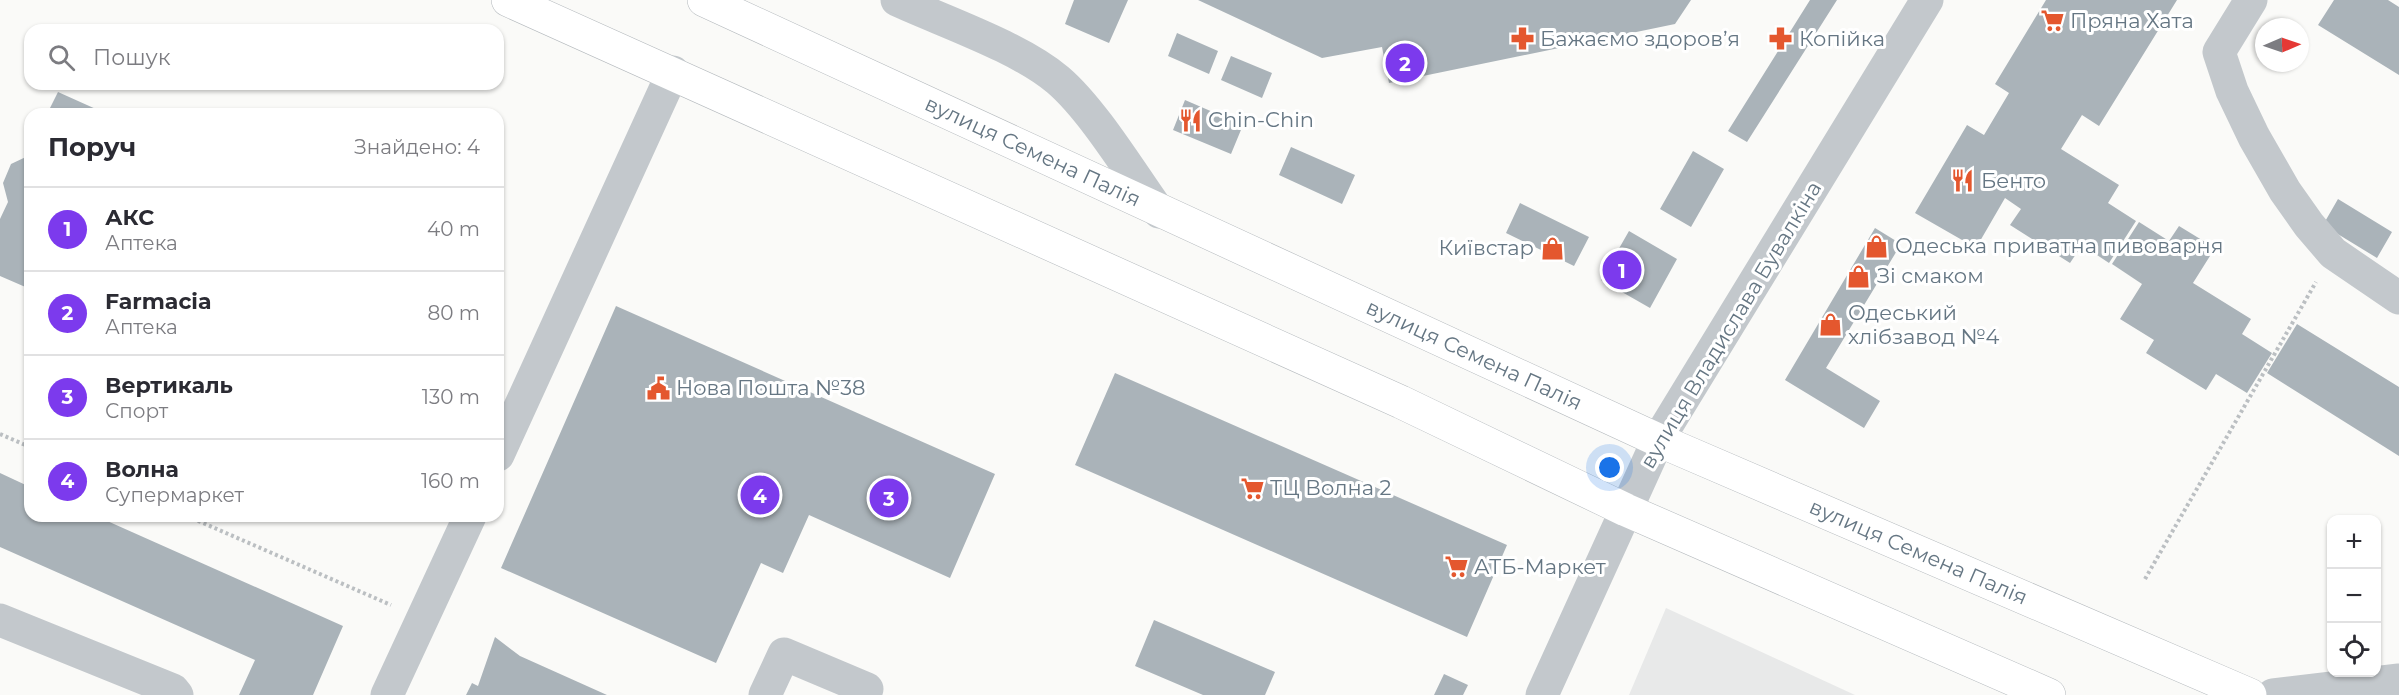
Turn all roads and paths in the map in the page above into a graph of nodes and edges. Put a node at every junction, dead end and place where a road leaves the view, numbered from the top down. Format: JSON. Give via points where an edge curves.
{"nodes":[{"id":1,"x":508,"y":0,"type":"edge"},
{"id":2,"x":704,"y":0,"type":"edge"},
{"id":3,"x":897,"y":0,"type":"edge"},
{"id":4,"x":1927,"y":0,"type":"edge"},
{"id":5,"x":2251,"y":0,"type":"edge"},
{"id":6,"x":674,"y":72,"type":"junction"},
{"id":7,"x":1159,"y":212,"type":"junction"},
{"id":8,"x":2333,"y":253,"type":"junction"},
{"id":9,"x":2399,"y":298,"type":"edge"},
{"id":10,"x":0,"y":434,"type":"edge"},
{"id":11,"x":1658,"y":441,"type":"junction"},
{"id":12,"x":504,"y":443,"type":"edge"},
{"id":13,"x":24,"y":444,"type":"edge"},
{"id":14,"x":1626,"y":510,"type":"junction"},
{"id":15,"x":201,"y":522,"type":"edge"},
{"id":16,"x":467,"y":522,"type":"edge"},
{"id":17,"x":2145,"y":579,"type":"dead end"},
{"id":18,"x":422,"y":619,"type":"junction"},
{"id":19,"x":0,"y":620,"type":"edge"},
{"id":20,"x":2399,"y":680,"type":"edge"},
{"id":21,"x":867,"y":689,"type":"dead end"},
{"id":22,"x":177,"y":695,"type":"edge"},
{"id":23,"x":387,"y":695,"type":"edge"},
{"id":24,"x":765,"y":695,"type":"edge"},
{"id":25,"x":1542,"y":695,"type":"edge"},
{"id":26,"x":2049,"y":695,"type":"edge"},
{"id":27,"x":2250,"y":695,"type":"edge"},
{"id":28,"x":2273,"y":695,"type":"edge"}],
"edges":[{"from":1,"to":6,"type":"main road"},
{"from":2,"to":7,"type":"main road","name":"вулиця Семена Палія"},
{"from":3,"to":7,"type":"street","via":[[1031,61],[1059,81],[1086,111]]},
{"from":4,"to":11,"type":"street","name":"вулиця Владислава Бувалкіна"},
{"from":5,"to":8,"type":"street","via":[[2218,52],[2254,137],[2285,191]]},
{"from":6,"to":12,"type":"street"},
{"from":6,"to":14,"type":"main road","via":[[1401,402]]},
{"from":7,"to":11,"type":"main road","name":"вулиця Семена Палія"},
{"from":8,"to":9,"type":"street"},
{"from":8,"to":17,"type":"path"},
{"from":10,"to":13,"type":"path"},
{"from":11,"to":14,"type":"street","name":"вулиця Владислава Бувалкіна"},
{"from":11,"to":27,"type":"main road","name":"вулиця Семена Палія"},
{"from":14,"to":25,"type":"street","name":"вулиця Владислава Бувалкіна"},
{"from":14,"to":26,"type":"main road"},
{"from":15,"to":18,"type":"path"},
{"from":16,"to":18,"type":"street"},
{"from":18,"to":23,"type":"street"},
{"from":19,"to":22,"type":"street","via":[[173,690]]},
{"from":20,"to":28,"type":"street"},
{"from":21,"to":24,"type":"street","via":[[784,654]]}]}
